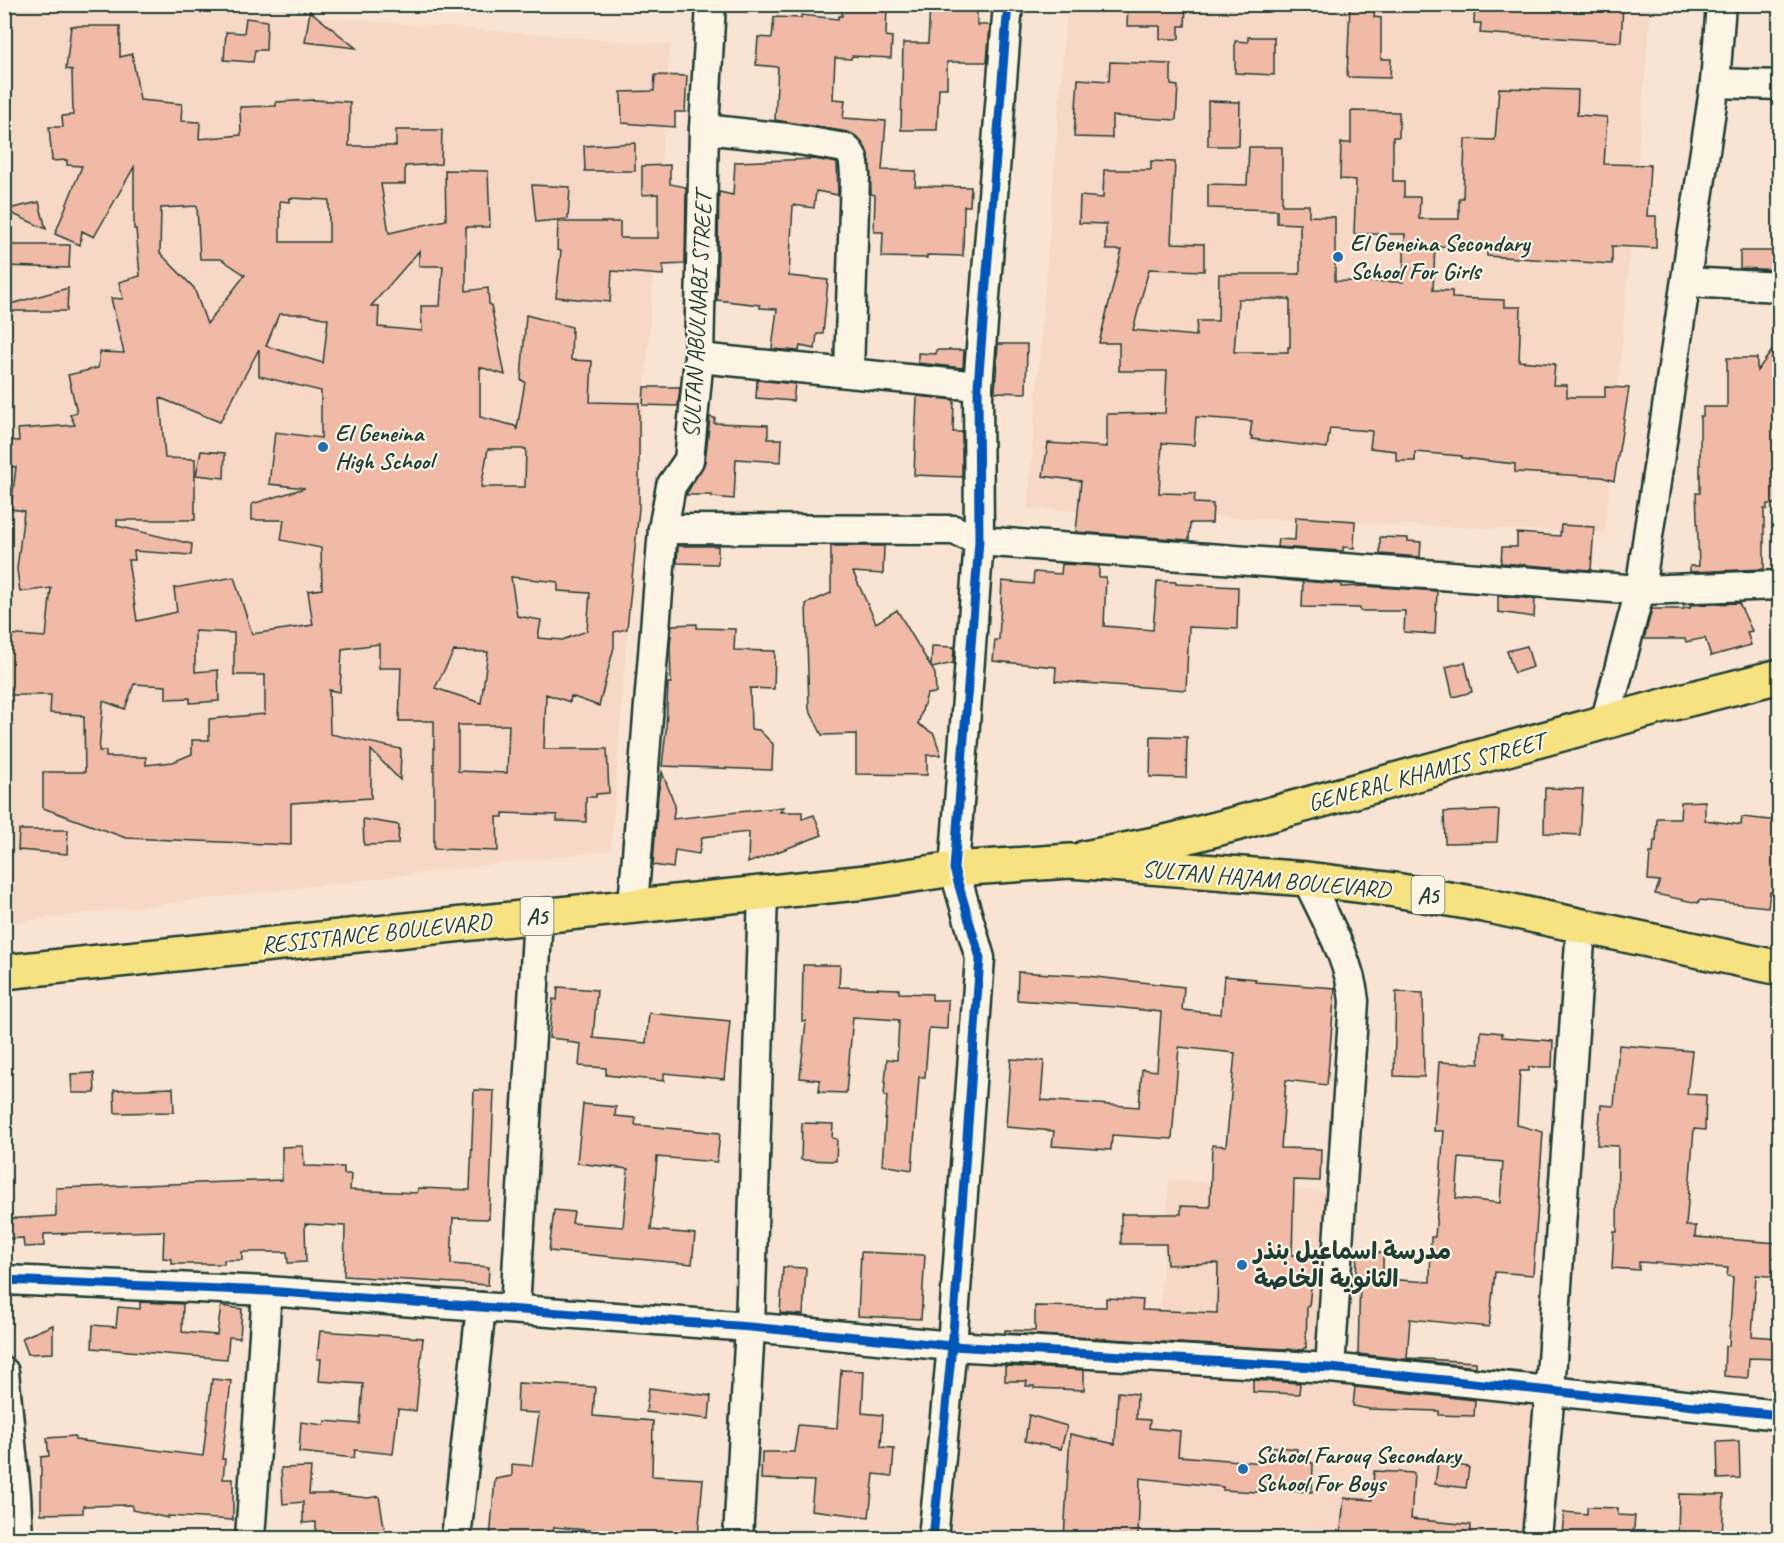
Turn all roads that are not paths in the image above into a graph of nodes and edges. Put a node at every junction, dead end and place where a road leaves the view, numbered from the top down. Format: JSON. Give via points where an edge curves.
{"nodes":[{"id":1,"x":711,"y":4,"type":"edge"},
{"id":2,"x":1008,"y":4,"type":"edge"},
{"id":3,"x":1721,"y":4,"type":"edge"},
{"id":4,"x":1714,"y":83,"type":"junction"},
{"id":5,"x":1779,"y":85,"type":"edge"},
{"id":6,"x":704,"y":129,"type":"junction"},
{"id":7,"x":1686,"y":282,"type":"junction"},
{"id":8,"x":1779,"y":287,"type":"edge"},
{"id":9,"x":699,"y":358,"type":"junction"},
{"id":10,"x":849,"y":372,"type":"junction"},
{"id":11,"x":978,"y":386,"type":"junction"},
{"id":12,"x":663,"y":529,"type":"junction"},
{"id":13,"x":979,"y":542,"type":"junction"},
{"id":14,"x":1779,"y":585,"type":"edge"},
{"id":15,"x":1640,"y":590,"type":"junction"},
{"id":16,"x":1779,"y":676,"type":"edge"},
{"id":17,"x":1605,"y":723,"type":"junction"},
{"id":18,"x":1070,"y":861,"type":"junction"},
{"id":19,"x":954,"y":869,"type":"junction"},
{"id":20,"x":1307,"y":879,"type":"junction"},
{"id":21,"x":763,"y":892,"type":"junction"},
{"id":22,"x":633,"y":905,"type":"junction"},
{"id":23,"x":538,"y":916,"type":"junction"},
{"id":24,"x":1581,"y":926,"type":"junction"},
{"id":25,"x":1779,"y":968,"type":"edge"},
{"id":26,"x":4,"y":972,"type":"edge"},
{"id":27,"x":4,"y":1281,"type":"edge"},
{"id":28,"x":267,"y":1291,"type":"junction"},
{"id":29,"x":481,"y":1307,"type":"junction"},
{"id":30,"x":515,"y":1309,"type":"junction"},
{"id":31,"x":750,"y":1327,"type":"junction"},
{"id":32,"x":952,"y":1346,"type":"junction"},
{"id":33,"x":1329,"y":1368,"type":"junction"},
{"id":34,"x":4,"y":1372,"type":"edge"},
{"id":35,"x":1550,"y":1391,"type":"junction"},
{"id":36,"x":1779,"y":1415,"type":"edge"},
{"id":37,"x":10,"y":1494,"type":"edge"},
{"id":38,"x":18,"y":1539,"type":"edge"},
{"id":39,"x":250,"y":1539,"type":"edge"},
{"id":40,"x":456,"y":1539,"type":"edge"},
{"id":41,"x":738,"y":1539,"type":"edge"},
{"id":42,"x":933,"y":1539,"type":"edge"},
{"id":43,"x":1537,"y":1539,"type":"edge"}],
"edges":[{"from":1,"to":6,"type":"street","name":"SULTAN ABULNABI STREET"},
{"from":2,"to":11,"type":"street"},
{"from":3,"to":4,"type":"street"},
{"from":4,"to":5,"type":"street"},
{"from":4,"to":7,"type":"street"},
{"from":6,"to":9,"type":"street","name":"SULTAN ABULNABI STREET"},
{"from":6,"to":10,"type":"street","via":[[787,138],[845,148],[851,153],[855,175]]},
{"from":7,"to":8,"type":"street"},
{"from":7,"to":15,"type":"street"},
{"from":9,"to":10,"type":"street"},
{"from":9,"to":12,"type":"street","name":"SULTAN ABULNABI STREET","via":[[689,460],[671,486]]},
{"from":10,"to":11,"type":"street"},
{"from":11,"to":13,"type":"street"},
{"from":12,"to":13,"type":"street","via":[[954,530]]},
{"from":12,"to":22,"type":"street","name":"SULTAN ABULNABI STREET"},
{"from":13,"to":15,"type":"street"},
{"from":13,"to":19,"type":"street"},
{"from":14,"to":15,"type":"street"},
{"from":15,"to":17,"type":"street"},
{"from":16,"to":17,"type":"main road","name":"GENERAL KHAMIS STREET","number":"A5"},
{"from":17,"to":18,"type":"main road","name":"GENERAL KHAMIS STREET","number":"A5","via":[[1235,825]]},
{"from":18,"to":19,"type":"main road","name":"RESISTANCE BOULEVARD","number":"A5"},
{"from":18,"to":20,"type":"main road","name":"SULTAN HAJAM BOULEVARD","number":"A5"},
{"from":19,"to":21,"type":"main road","name":"RESISTANCE BOULEVARD","number":"A5"},
{"from":19,"to":32,"type":"street","via":[[980,958]]},
{"from":20,"to":24,"type":"main road","name":"SULTAN HAJAM BOULEVARD","number":"A5","via":[[1395,890]]},
{"from":20,"to":33,"type":"street","via":[[1352,982],[1354,1001]]},
{"from":21,"to":22,"type":"main road","name":"RESISTANCE BOULEVARD","number":"A5"},
{"from":21,"to":31,"type":"street"},
{"from":22,"to":23,"type":"main road","name":"RESISTANCE BOULEVARD","number":"A5"},
{"from":23,"to":26,"type":"main road","name":"RESISTANCE BOULEVARD","number":"A5"},
{"from":23,"to":30,"type":"street"},
{"from":24,"to":25,"type":"main road","name":"SULTAN HAJAM BOULEVARD","number":"A5"},
{"from":24,"to":35,"type":"street"},
{"from":27,"to":28,"type":"street"},
{"from":28,"to":29,"type":"street"},
{"from":28,"to":39,"type":"street"},
{"from":29,"to":30,"type":"street"},
{"from":29,"to":40,"type":"street"},
{"from":30,"to":31,"type":"street"},
{"from":31,"to":32,"type":"street"},
{"from":31,"to":41,"type":"street"},
{"from":32,"to":33,"type":"street"},
{"from":32,"to":42,"type":"street"},
{"from":33,"to":35,"type":"street"},
{"from":34,"to":37,"type":"street"},
{"from":35,"to":36,"type":"street"},
{"from":35,"to":43,"type":"street"},
{"from":37,"to":38,"type":"street"}]}
